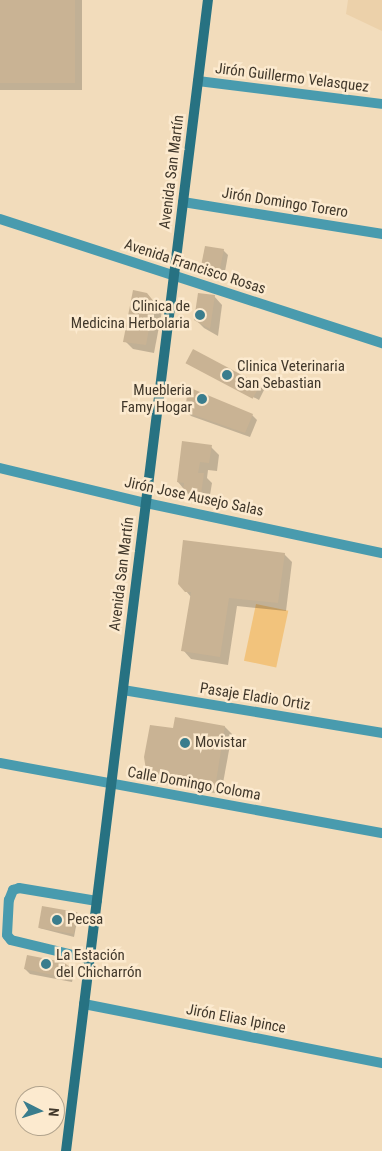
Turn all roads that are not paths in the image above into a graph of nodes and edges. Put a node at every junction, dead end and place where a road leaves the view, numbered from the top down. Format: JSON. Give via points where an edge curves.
{"nodes":[{"id":1,"x":208,"y":0,"type":"edge"},
{"id":2,"x":198,"y":81,"type":"junction"},
{"id":3,"x":382,"y":104,"type":"edge"},
{"id":4,"x":184,"y":202,"type":"junction"},
{"id":5,"x":0,"y":219,"type":"edge"},
{"id":6,"x":382,"y":234,"type":"edge"},
{"id":7,"x":174,"y":277,"type":"junction"},
{"id":8,"x":382,"y":343,"type":"edge"},
{"id":9,"x":0,"y":468,"type":"edge"},
{"id":10,"x":146,"y":503,"type":"junction"},
{"id":11,"x":382,"y":552,"type":"edge"},
{"id":12,"x":123,"y":690,"type":"junction"},
{"id":13,"x":382,"y":733,"type":"edge"},
{"id":14,"x":0,"y":763,"type":"edge"},
{"id":15,"x":112,"y":784,"type":"junction"},
{"id":16,"x":382,"y":833,"type":"edge"},
{"id":17,"x":97,"y":902,"type":"junction"},
{"id":18,"x":90,"y":960,"type":"junction"},
{"id":19,"x":84,"y":1004,"type":"junction"},
{"id":20,"x":382,"y":1063,"type":"edge"},
{"id":21,"x":66,"y":1151,"type":"edge"}],
"edges":[{"from":1,"to":2,"type":"street","name":"Avenida San Martín"},
{"from":2,"to":3,"type":"street","name":"Jirón Guillermo Velasquez"},
{"from":2,"to":4,"type":"street","name":"Avenida San Martín"},
{"from":4,"to":6,"type":"street","name":"Jirón Domingo Torero"},
{"from":4,"to":7,"type":"street","name":"Avenida San Martín"},
{"from":5,"to":7,"type":"street","name":"Avenida Francisco Rosas"},
{"from":7,"to":8,"type":"street","name":"Avenida Francisco Rosas"},
{"from":7,"to":10,"type":"street","name":"Avenida San Martín"},
{"from":9,"to":10,"type":"street","name":"Jirón Jose Ausejo Salas"},
{"from":10,"to":11,"type":"street","name":"Jirón Jose Ausejo Salas"},
{"from":10,"to":12,"type":"street","name":"Avenida San Martín"},
{"from":12,"to":13,"type":"street","name":"Pasaje Eladio Ortiz"},
{"from":12,"to":15,"type":"street","name":"Avenida San Martín"},
{"from":14,"to":15,"type":"street","name":"Calle Domingo Coloma"},
{"from":15,"to":16,"type":"street","name":"Calle Domingo Coloma"},
{"from":15,"to":17,"type":"street","name":"Avenida San Martín"},
{"from":17,"to":18,"type":"street","name":"Avenida San Martín"},
{"from":17,"to":18,"type":"street","via":[[19,888],[13,890],[8,900],[7,934],[11,940]]},
{"from":18,"to":19,"type":"street","name":"Avenida San Martín"},
{"from":19,"to":20,"type":"street","name":"Jirón Elias Ipince"},
{"from":19,"to":21,"type":"street","name":"Avenida San Martín"}]}
